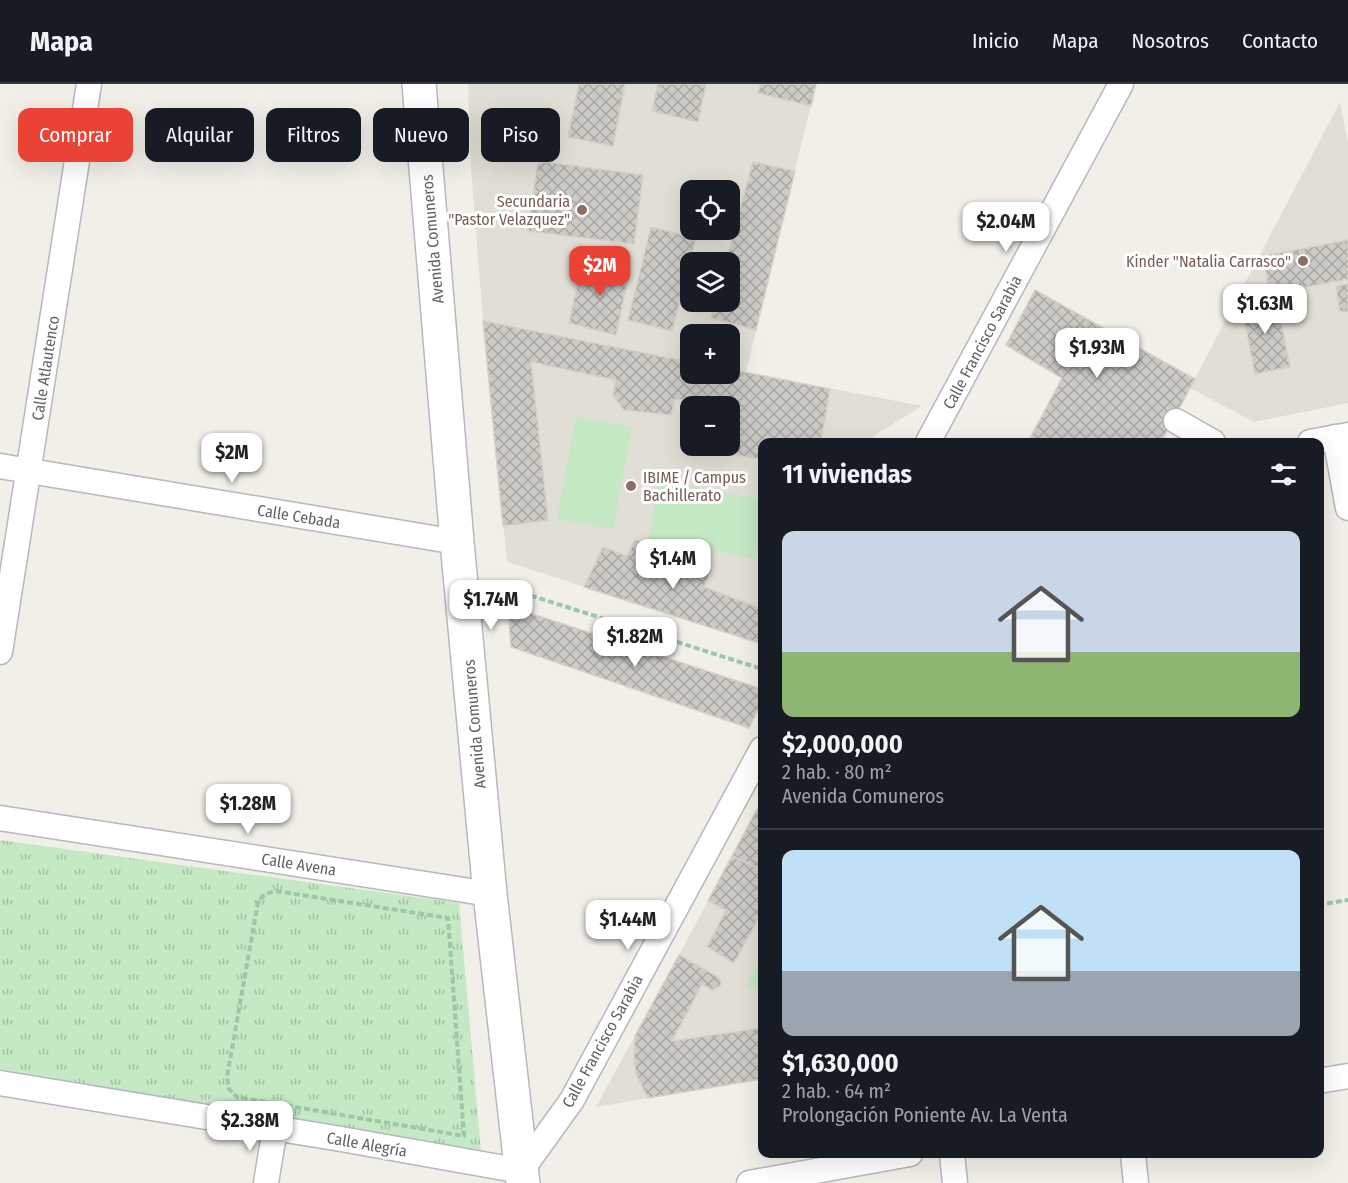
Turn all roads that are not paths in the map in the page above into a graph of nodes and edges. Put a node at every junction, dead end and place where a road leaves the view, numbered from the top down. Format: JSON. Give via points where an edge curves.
{"nodes":[{"id":1,"x":89,"y":84,"type":"edge"},
{"id":2,"x":419,"y":84,"type":"edge"},
{"id":3,"x":1121,"y":84,"type":"edge"},
{"id":4,"x":1176,"y":421,"type":"dead end"},
{"id":5,"x":1342,"y":436,"type":"edge"},
{"id":6,"x":930,"y":438,"type":"edge"},
{"id":7,"x":1207,"y":438,"type":"edge"},
{"id":8,"x":1324,"y":439,"type":"edge"},
{"id":9,"x":0,"y":466,"type":"edge"},
{"id":10,"x":29,"y":471,"type":"junction"},
{"id":11,"x":1348,"y":508,"type":"edge"},
{"id":12,"x":458,"y":558,"type":"junction"},
{"id":13,"x":0,"y":652,"type":"edge"},
{"id":14,"x":758,"y":756,"type":"edge"},
{"id":15,"x":0,"y":818,"type":"edge"},
{"id":16,"x":490,"y":894,"type":"junction"},
{"id":17,"x":1348,"y":1076,"type":"edge"},
{"id":18,"x":1324,"y":1080,"type":"edge"},
{"id":19,"x":0,"y":1083,"type":"edge"},
{"id":20,"x":275,"y":1128,"type":"junction"},
{"id":21,"x":890,"y":1158,"type":"edge"},
{"id":22,"x":952,"y":1158,"type":"edge"},
{"id":23,"x":1133,"y":1158,"type":"edge"},
{"id":24,"x":522,"y":1177,"type":"edge"},
{"id":25,"x":774,"y":1181,"type":"edge"},
{"id":26,"x":267,"y":1183,"type":"edge"},
{"id":27,"x":749,"y":1183,"type":"edge"},
{"id":28,"x":955,"y":1183,"type":"edge"},
{"id":29,"x":1136,"y":1183,"type":"edge"}],
"edges":[{"from":1,"to":10,"type":"street","name":"Calle Atlautenco"},
{"from":2,"to":12,"type":"main road","name":"Avenida Comuneros"},
{"from":3,"to":6,"type":"street","name":"Calle Francisco Sarabia"},
{"from":4,"to":7,"type":"street"},
{"from":5,"to":8,"type":"street"},
{"from":5,"to":11,"type":"street"},
{"from":9,"to":10,"type":"street","name":"Calle Cebada"},
{"from":10,"to":12,"type":"street","name":"Calle Cebada"},
{"from":10,"to":13,"type":"street","name":"Calle Atlautenco"},
{"from":12,"to":16,"type":"main road","name":"Avenida Comuneros"},
{"from":14,"to":24,"type":"street","name":"Calle Francisco Sarabia","via":[[572,1100]]},
{"from":15,"to":16,"type":"street","name":"Calle Avena"},
{"from":16,"to":24,"type":"main road","name":"Avenida Comuneros"},
{"from":17,"to":18,"type":"street"},
{"from":19,"to":20,"type":"street","name":"Calle Alegría"},
{"from":20,"to":24,"type":"street","name":"Calle Alegría"},
{"from":20,"to":26,"type":"street"},
{"from":21,"to":25,"type":"street"},
{"from":22,"to":28,"type":"street"},
{"from":23,"to":29,"type":"street"},
{"from":25,"to":27,"type":"street"}]}
